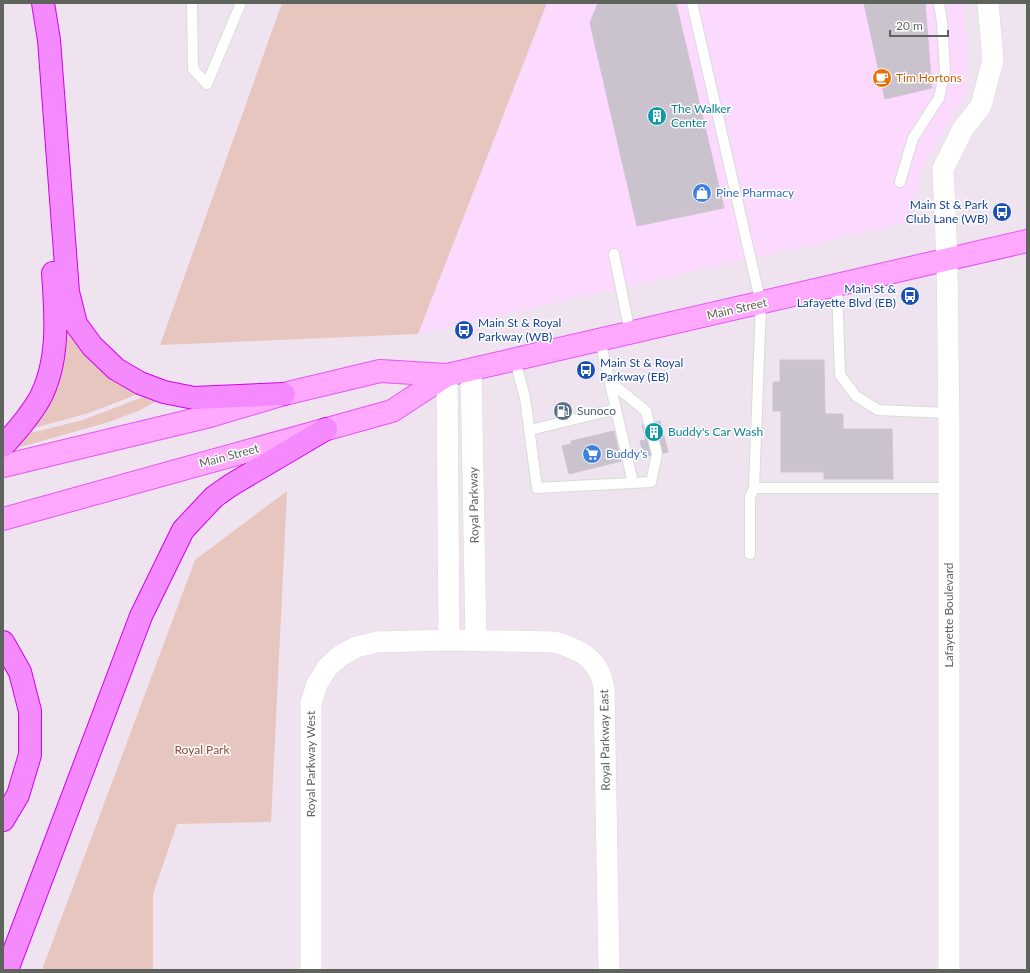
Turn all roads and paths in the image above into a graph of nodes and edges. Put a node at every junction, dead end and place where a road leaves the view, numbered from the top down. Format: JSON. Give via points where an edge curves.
{"nodes":[{"id":1,"x":31,"y":3,"type":"edge"},
{"id":2,"x":43,"y":3,"type":"edge"},
{"id":3,"x":192,"y":3,"type":"edge"},
{"id":4,"x":241,"y":3,"type":"edge"},
{"id":5,"x":692,"y":3,"type":"edge"},
{"id":6,"x":939,"y":3,"type":"edge"},
{"id":7,"x":988,"y":3,"type":"edge"},
{"id":8,"x":900,"y":182,"type":"dead end"},
{"id":9,"x":1027,"y":242,"type":"edge"},
{"id":10,"x":614,"y":254,"type":"dead end"},
{"id":11,"x":947,"y":260,"type":"junction"},
{"id":12,"x":837,"y":286,"type":"junction"},
{"id":13,"x":761,"y":304,"type":"junction"},
{"id":14,"x":630,"y":333,"type":"junction"},
{"id":15,"x":600,"y":340,"type":"junction"},
{"id":16,"x":515,"y":360,"type":"junction"},
{"id":17,"x":471,"y":370,"type":"junction"},
{"id":18,"x":447,"y":375,"type":"junction"},
{"id":19,"x":610,"y":382,"type":"junction"},
{"id":20,"x":284,"y":394,"type":"junction"},
{"id":21,"x":616,"y":409,"type":"junction"},
{"id":22,"x":948,"y":413,"type":"junction"},
{"id":23,"x":326,"y":429,"type":"junction"},
{"id":24,"x":530,"y":430,"type":"junction"},
{"id":25,"x":3,"y":446,"type":"edge"},
{"id":26,"x":3,"y":466,"type":"edge"},
{"id":27,"x":633,"y":483,"type":"junction"},
{"id":28,"x":754,"y":488,"type":"junction"},
{"id":29,"x":949,"y":488,"type":"junction"},
{"id":30,"x":3,"y":519,"type":"edge"},
{"id":31,"x":750,"y":554,"type":"dead end"},
{"id":32,"x":449,"y":640,"type":"junction"},
{"id":33,"x":476,"y":640,"type":"junction"},
{"id":34,"x":3,"y":642,"type":"edge"},
{"id":35,"x":3,"y":820,"type":"edge"},
{"id":36,"x":7,"y":970,"type":"edge"},
{"id":37,"x":311,"y":970,"type":"edge"},
{"id":38,"x":609,"y":970,"type":"edge"},
{"id":39,"x":950,"y":970,"type":"edge"}],
"edges":[{"from":1,"to":25,"type":"highway","via":[[38,37],[55,300],[55,349],[48,379],[39,400],[21,427]]},
{"from":2,"to":20,"type":"highway","via":[[49,40],[68,292],[76,324],[92,346],[116,369],[140,383],[164,392],[194,398]]},
{"from":3,"to":4,"type":"lane","via":[[193,69],[207,84]]},
{"from":5,"to":13,"type":"lane"},
{"from":6,"to":8,"type":"lane","via":[[945,70],[939,98],[913,138]]},
{"from":7,"to":11,"type":"street","name":"Lafayette Boulevard","via":[[993,61],[981,106],[963,129],[943,169]]},
{"from":9,"to":11,"type":"main road","name":"Main Street"},
{"from":10,"to":14,"type":"lane"},
{"from":11,"to":12,"type":"main road","name":"Main Street"},
{"from":11,"to":22,"type":"street","name":"Lafayette Boulevard"},
{"from":12,"to":13,"type":"main road","name":"Main Street"},
{"from":12,"to":22,"type":"lane","via":[[840,375],[856,396],[878,410]]},
{"from":13,"to":14,"type":"main road","name":"Main Street"},
{"from":13,"to":28,"type":"lane"},
{"from":14,"to":15,"type":"main road","name":"Main Street"},
{"from":15,"to":16,"type":"main road","name":"Main Street"},
{"from":15,"to":19,"type":"lane"},
{"from":16,"to":17,"type":"main road","name":"Main Street"},
{"from":16,"to":24,"type":"lane"},
{"from":17,"to":18,"type":"main road","name":"Main Street"},
{"from":17,"to":33,"type":"street","name":"Royal Parkway"},
{"from":18,"to":20,"type":"main road","name":"Main Street","via":[[380,371]]},
{"from":18,"to":23,"type":"main road","name":"Main Street","via":[[392,411]]},
{"from":18,"to":32,"type":"street"},
{"from":19,"to":21,"type":"lane"},
{"from":19,"to":27,"type":"lane","via":[[646,411],[650,423],[657,454],[651,482]]},
{"from":20,"to":26,"type":"main road","name":"Main Street","via":[[210,416]]},
{"from":21,"to":24,"type":"lane"},
{"from":21,"to":27,"type":"lane"},
{"from":22,"to":29,"type":"street","name":"Lafayette Boulevard"},
{"from":23,"to":30,"type":"main road","name":"Main Street"},
{"from":23,"to":36,"type":"highway","via":[[214,497],[183,530],[140,616]]},
{"from":24,"to":27,"type":"lane","via":[[537,488]]},
{"from":28,"to":29,"type":"lane"},
{"from":28,"to":31,"type":"lane","via":[[750,497]]},
{"from":29,"to":39,"type":"street","name":"Lafayette Boulevard"},
{"from":32,"to":33,"type":"street","name":"Royal Parkway East"},
{"from":32,"to":37,"type":"street","name":"Royal Parkway West","via":[[377,642],[356,647],[340,656],[327,668],[317,684],[311,703]]},
{"from":33,"to":38,"type":"street","name":"Royal Parkway East","via":[[555,642],[571,646],[596,666],[603,679]]},
{"from":34,"to":35,"type":"highway","via":[[20,672],[30,711],[30,755],[18,795]]}]}
